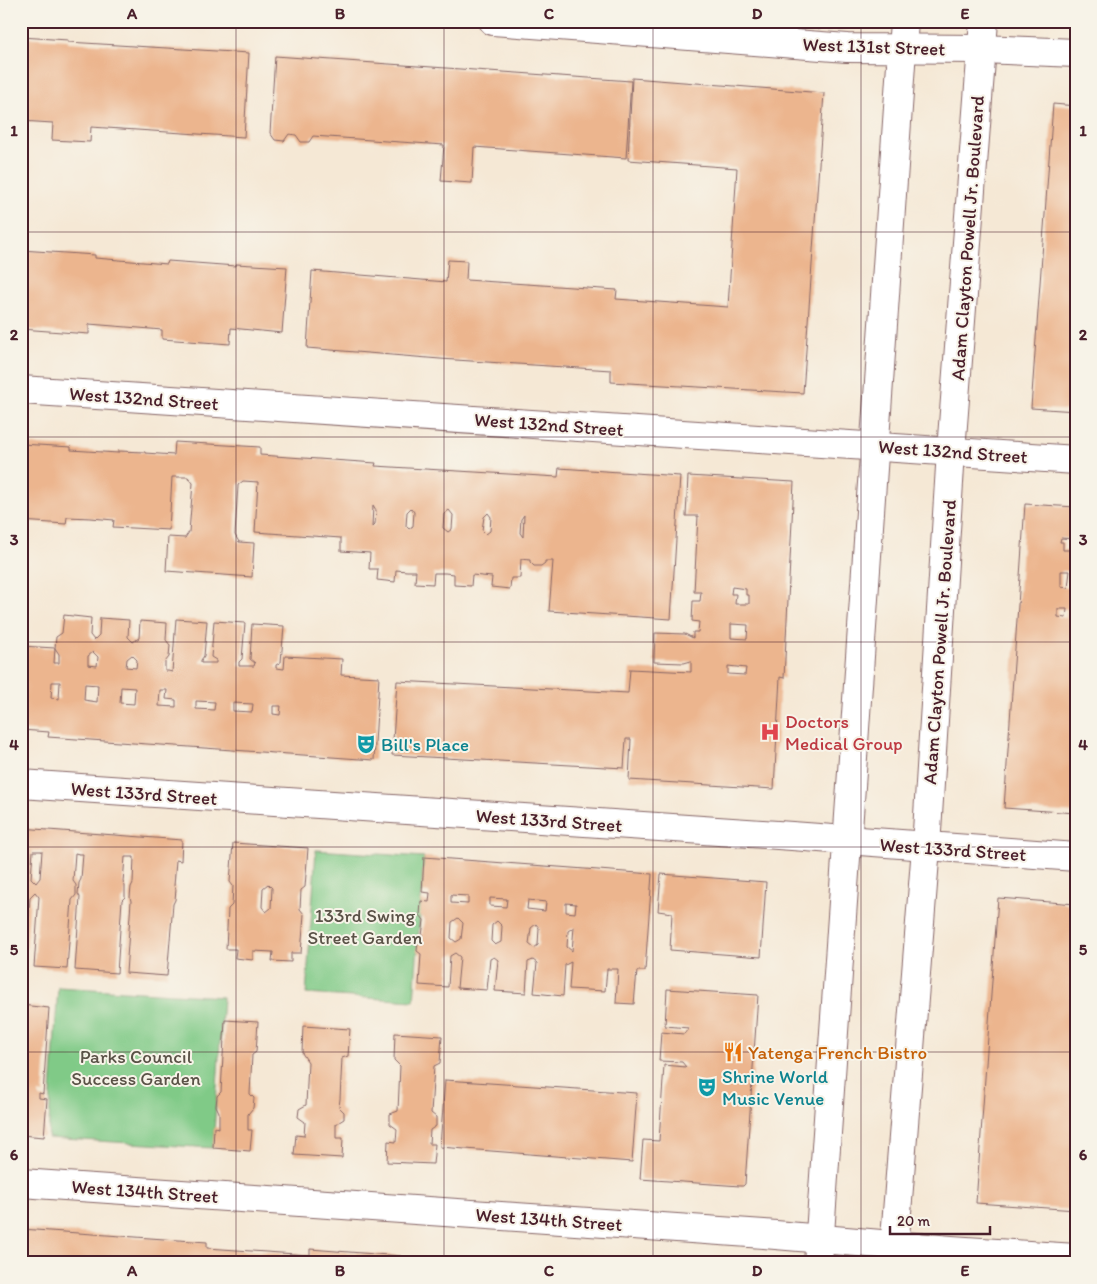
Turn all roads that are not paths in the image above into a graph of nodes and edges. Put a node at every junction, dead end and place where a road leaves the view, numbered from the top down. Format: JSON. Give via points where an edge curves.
{"nodes":[{"id":1,"x":493,"y":21,"type":"edge"},
{"id":2,"x":984,"y":21,"type":"edge"},
{"id":3,"x":903,"y":34,"type":"edge"},
{"id":4,"x":982,"y":49,"type":"junction"},
{"id":5,"x":1076,"y":52,"type":"edge"},
{"id":6,"x":21,"y":390,"type":"edge"},
{"id":7,"x":874,"y":446,"type":"junction"},
{"id":8,"x":951,"y":451,"type":"junction"},
{"id":9,"x":1076,"y":460,"type":"edge"},
{"id":10,"x":21,"y":784,"type":"edge"},
{"id":11,"x":847,"y":841,"type":"junction"},
{"id":12,"x":926,"y":847,"type":"junction"},
{"id":13,"x":1076,"y":858,"type":"edge"},
{"id":14,"x":21,"y":1183,"type":"edge"},
{"id":15,"x":818,"y":1251,"type":"edge"},
{"id":16,"x":894,"y":1254,"type":"edge"},
{"id":17,"x":1076,"y":1258,"type":"edge"}],
"edges":[{"from":1,"to":3,"type":"street","name":"West 131st Street","via":[[837,47]]},
{"from":2,"to":4,"type":"street","name":"Adam Clayton Powell Jr. Boulevard"},
{"from":3,"to":4,"type":"street","name":"West 131st Street"},
{"from":3,"to":7,"type":"street"},
{"from":4,"to":5,"type":"street","name":"West 131st Street"},
{"from":4,"to":8,"type":"street","name":"Adam Clayton Powell Jr. Boulevard"},
{"from":6,"to":7,"type":"street","name":"West 132nd Street"},
{"from":7,"to":8,"type":"street","name":"West 132nd Street"},
{"from":7,"to":11,"type":"street"},
{"from":8,"to":9,"type":"street","name":"West 132nd Street"},
{"from":8,"to":12,"type":"street","name":"Adam Clayton Powell Jr. Boulevard"},
{"from":10,"to":11,"type":"street","name":"West 133rd Street"},
{"from":11,"to":12,"type":"street","name":"West 133rd Street"},
{"from":11,"to":15,"type":"street"},
{"from":12,"to":13,"type":"street","name":"West 133rd Street"},
{"from":12,"to":16,"type":"street","name":"Adam Clayton Powell Jr. Boulevard"},
{"from":14,"to":15,"type":"street","name":"West 134th Street"},
{"from":15,"to":16,"type":"street","name":"West 134th Street"},
{"from":16,"to":17,"type":"street","name":"West 134th Street"}]}
